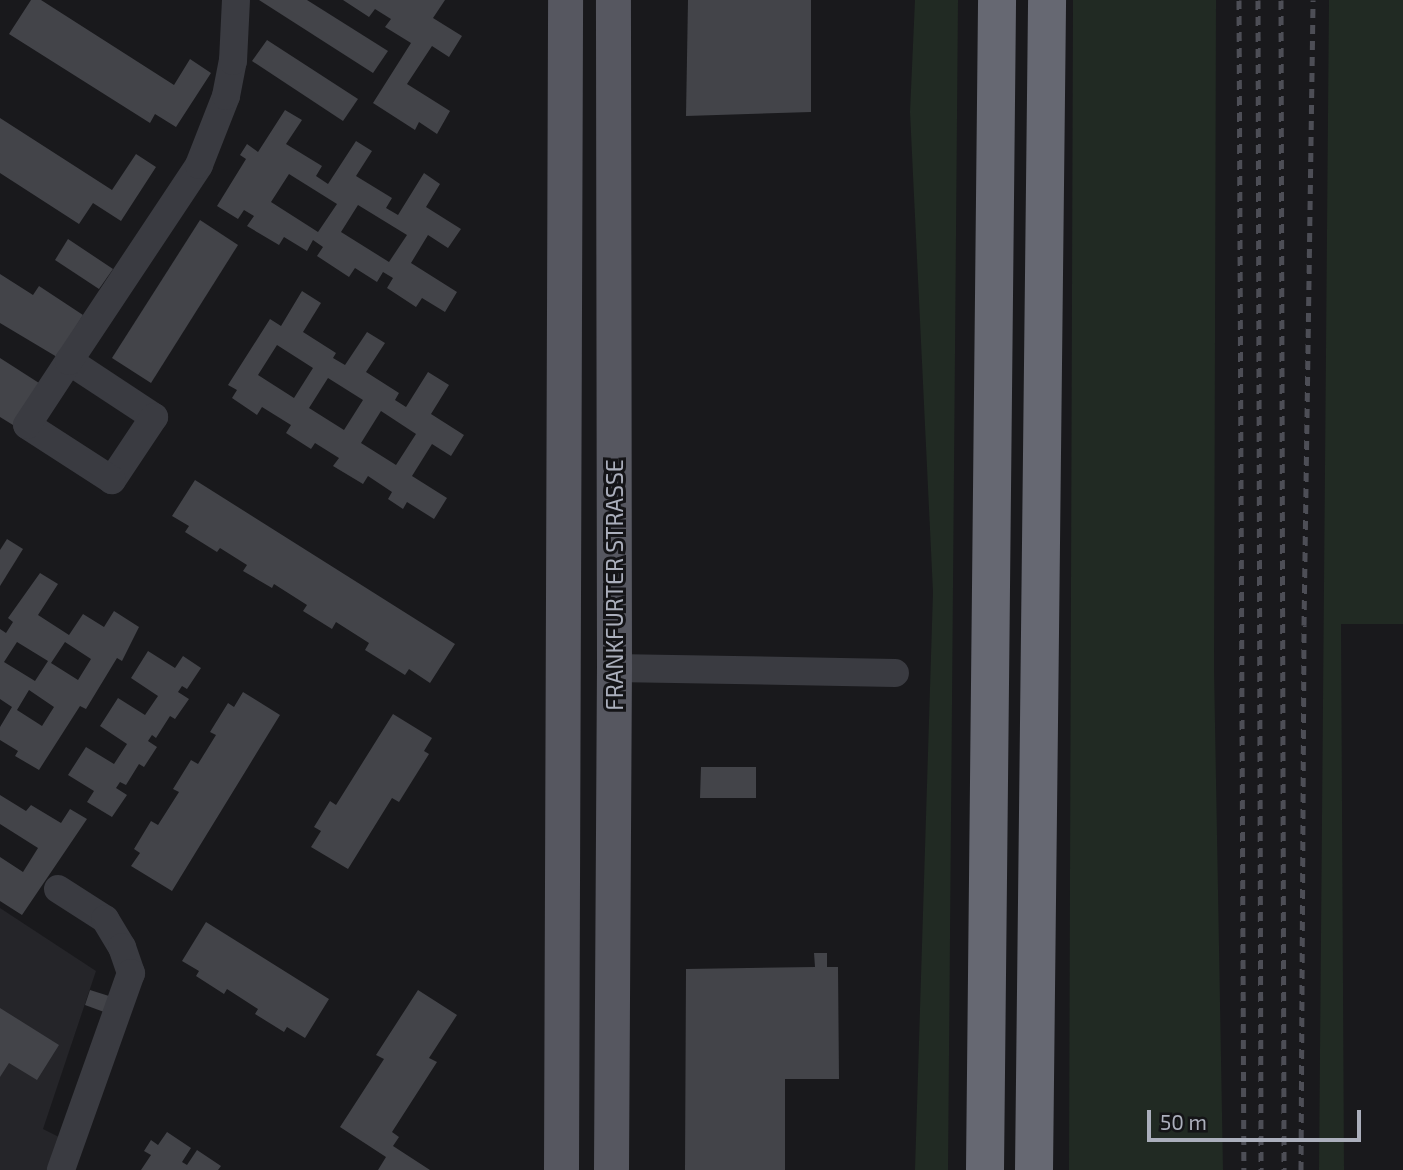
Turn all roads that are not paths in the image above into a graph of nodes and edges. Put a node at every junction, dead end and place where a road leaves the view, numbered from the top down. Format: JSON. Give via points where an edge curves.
{"nodes":[{"id":1,"x":236,"y":0,"type":"edge"},
{"id":2,"x":565,"y":0,"type":"edge"},
{"id":3,"x":613,"y":0,"type":"edge"},
{"id":4,"x":997,"y":0,"type":"edge"},
{"id":5,"x":1047,"y":0,"type":"edge"},
{"id":6,"x":69,"y":361,"type":"junction"},
{"id":7,"x":614,"y":668,"type":"junction"},
{"id":8,"x":895,"y":673,"type":"dead end"},
{"id":9,"x":58,"y":889,"type":"dead end"},
{"id":10,"x":61,"y":1170,"type":"edge"},
{"id":11,"x":561,"y":1170,"type":"edge"},
{"id":12,"x":611,"y":1170,"type":"edge"},
{"id":13,"x":985,"y":1170,"type":"edge"},
{"id":14,"x":1034,"y":1170,"type":"edge"}],
"edges":[{"from":1,"to":6,"type":"street","via":[[233,61],[213,135],[199,165]]},
{"from":2,"to":11,"type":"main road"},
{"from":3,"to":7,"type":"main road","name":"FRANKFURTER STRASSE"},
{"from":4,"to":13,"type":"highway"},
{"from":5,"to":14,"type":"highway"},
{"from":6,"to":6,"type":"street","via":[[27,425],[112,480],[154,417]]},
{"from":7,"to":8,"type":"street"},
{"from":7,"to":12,"type":"main road","name":"FRANKFURTER STRASSE"},
{"from":9,"to":10,"type":"street","via":[[105,919],[131,973]]}]}
